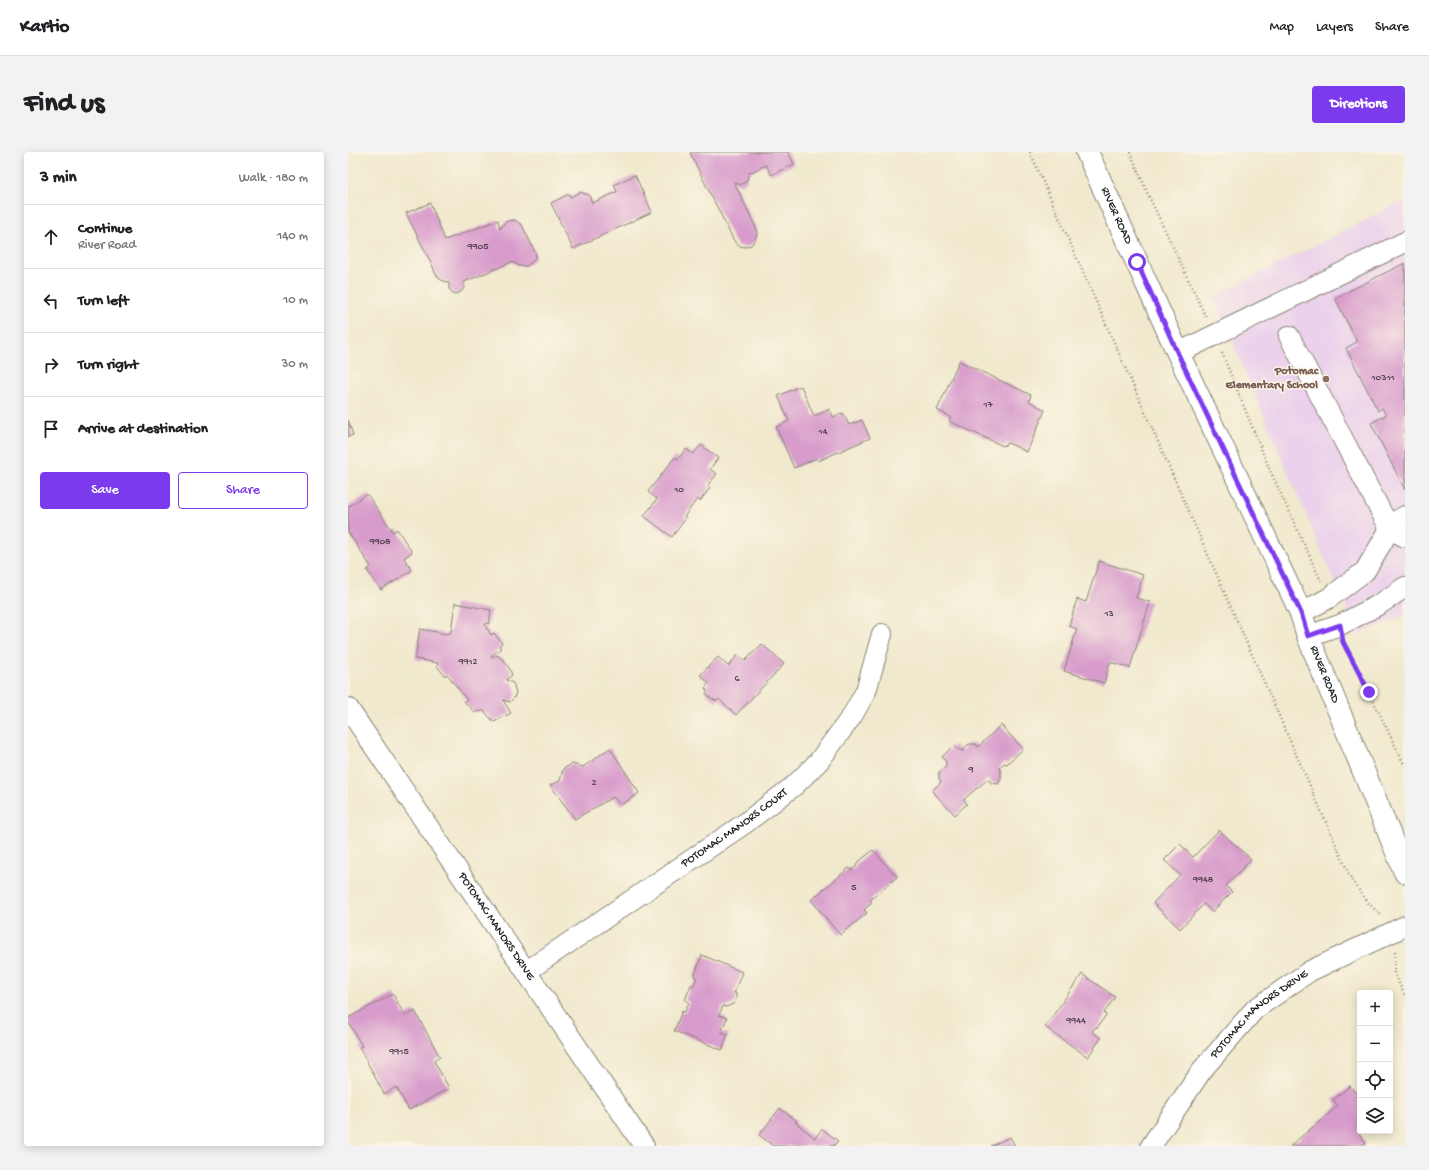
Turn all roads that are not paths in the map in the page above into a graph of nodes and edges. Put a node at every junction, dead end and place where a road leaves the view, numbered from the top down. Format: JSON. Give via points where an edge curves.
{"nodes":[{"id":1,"x":1087,"y":152,"type":"edge"},
{"id":2,"x":1405,"y":242,"type":"edge"},
{"id":3,"x":1289,"y":336,"type":"dead end"},
{"id":4,"x":1178,"y":354,"type":"junction"},
{"id":5,"x":1400,"y":528,"type":"edge"},
{"id":6,"x":1405,"y":587,"type":"edge"},
{"id":7,"x":1301,"y":613,"type":"junction"},
{"id":8,"x":882,"y":634,"type":"dead end"},
{"id":9,"x":1308,"y":636,"type":"junction"},
{"id":10,"x":348,"y":708,"type":"edge"},
{"id":11,"x":1405,"y":872,"type":"edge"},
{"id":12,"x":1397,"y":929,"type":"edge"},
{"id":13,"x":527,"y":971,"type":"junction"},
{"id":14,"x":644,"y":1146,"type":"edge"},
{"id":15,"x":1151,"y":1146,"type":"edge"}],
"edges":[{"from":1,"to":4,"type":"main road","name":"RIVER ROAD"},
{"from":2,"to":4,"type":"street"},
{"from":3,"to":5,"type":"street"},
{"from":4,"to":7,"type":"main road","name":"RIVER ROAD"},
{"from":5,"to":7,"type":"street","via":[[1365,571],[1329,598]]},
{"from":6,"to":9,"type":"street","via":[[1380,604],[1340,625]]},
{"from":7,"to":9,"type":"main road","name":"RIVER ROAD"},
{"from":8,"to":13,"type":"street","name":"POTOMAC MANORS COURT","via":[[866,691],[852,716],[819,760],[795,786],[744,824]]},
{"from":9,"to":11,"type":"main road","name":"RIVER ROAD"},
{"from":10,"to":13,"type":"street","name":"POTOMAC MANORS DRIVE"},
{"from":12,"to":15,"type":"street","name":"POTOMAC MANORS DRIVE","via":[[1310,971],[1255,1009],[1202,1070]]},
{"from":13,"to":14,"type":"street","name":"POTOMAC MANORS DRIVE"}]}
